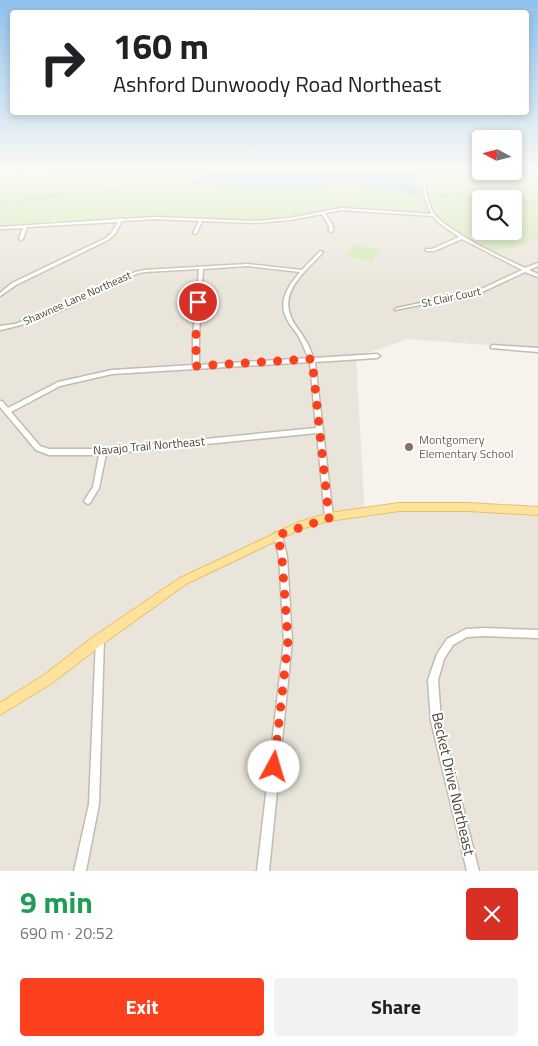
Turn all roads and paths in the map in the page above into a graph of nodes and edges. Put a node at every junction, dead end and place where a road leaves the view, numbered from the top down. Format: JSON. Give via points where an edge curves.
{"nodes":[{"id":1,"x":336,"y":211,"type":"edge"},
{"id":2,"x":370,"y":211,"type":"edge"},
{"id":3,"x":431,"y":211,"type":"edge"},
{"id":4,"x":322,"y":212,"type":"junction"},
{"id":5,"x":433,"y":215,"type":"junction"},
{"id":6,"x":121,"y":219,"type":"junction"},
{"id":7,"x":201,"y":220,"type":"junction"},
{"id":8,"x":26,"y":226,"type":"junction"},
{"id":9,"x":0,"y":228,"type":"edge"},
{"id":10,"x":331,"y":231,"type":"dead end"},
{"id":11,"x":195,"y":233,"type":"dead end"},
{"id":12,"x":463,"y":238,"type":"junction"},
{"id":13,"x":21,"y":239,"type":"dead end"},
{"id":14,"x":427,"y":250,"type":"dead end"},
{"id":15,"x":321,"y":252,"type":"dead end"},
{"id":16,"x":538,"y":264,"type":"edge"},
{"id":17,"x":201,"y":268,"type":"junction"},
{"id":18,"x":525,"y":270,"type":"junction"},
{"id":19,"x":304,"y":271,"type":"junction"},
{"id":20,"x":538,"y":276,"type":"edge"},
{"id":21,"x":0,"y":295,"type":"edge"},
{"id":22,"x":397,"y":309,"type":"dead end"},
{"id":23,"x":0,"y":328,"type":"edge"},
{"id":24,"x":493,"y":347,"type":"dead end"},
{"id":25,"x":538,"y":350,"type":"edge"},
{"id":26,"x":377,"y":356,"type":"dead end"},
{"id":27,"x":312,"y":359,"type":"junction"},
{"id":28,"x":196,"y":366,"type":"junction"},
{"id":29,"x":0,"y":403,"type":"edge"},
{"id":30,"x":7,"y":411,"type":"junction"},
{"id":31,"x":320,"y":430,"type":"junction"},
{"id":32,"x":103,"y":452,"type":"junction"},
{"id":33,"x":88,"y":502,"type":"dead end"},
{"id":34,"x":538,"y":511,"type":"edge"},
{"id":35,"x":329,"y":518,"type":"junction"},
{"id":36,"x":278,"y":535,"type":"junction"},
{"id":37,"x":538,"y":634,"type":"edge"},
{"id":38,"x":100,"y":639,"type":"junction"},
{"id":39,"x":0,"y":709,"type":"edge"},
{"id":40,"x":80,"y":871,"type":"edge"},
{"id":41,"x":262,"y":871,"type":"edge"},
{"id":42,"x":473,"y":871,"type":"edge"}],
"edges":[{"from":1,"to":4,"type":"street"},
{"from":2,"to":5,"type":"street"},
{"from":3,"to":5,"type":"street"},
{"from":4,"to":7,"type":"street","via":[[270,222]]},
{"from":4,"to":10,"type":"street"},
{"from":5,"to":12,"type":"street"},
{"from":6,"to":7,"type":"street"},
{"from":6,"to":8,"type":"street"},
{"from":6,"to":21,"type":"street","via":[[107,239],[14,284]]},
{"from":7,"to":11,"type":"street"},
{"from":8,"to":9,"type":"street"},
{"from":8,"to":13,"type":"street"},
{"from":12,"to":14,"type":"street"},
{"from":12,"to":18,"type":"street"},
{"from":15,"to":19,"type":"street"},
{"from":16,"to":18,"type":"street","name":"St Clair Court"},
{"from":17,"to":19,"type":"street","name":"Shawnee Lane Northeast","via":[[248,265]]},
{"from":17,"to":23,"type":"street","name":"Shawnee Lane Northeast","via":[[135,273],[47,314]]},
{"from":17,"to":28,"type":"street"},
{"from":18,"to":20,"type":"street"},
{"from":18,"to":22,"type":"street","name":"St Clair Court","via":[[468,295]]},
{"from":19,"to":27,"type":"street","via":[[284,302],[291,323]]},
{"from":24,"to":25,"type":"street"},
{"from":26,"to":27,"type":"street"},
{"from":27,"to":28,"type":"street"},
{"from":27,"to":31,"type":"street"},
{"from":28,"to":30,"type":"street","via":[[131,370],[75,379],[44,390]]},
{"from":29,"to":30,"type":"street","name":"Navajo Trail Northeast"},
{"from":30,"to":32,"type":"street","name":"Navajo Trail Northeast","via":[[38,448],[49,452]]},
{"from":31,"to":32,"type":"street","name":"Navajo Trail Northeast"},
{"from":31,"to":35,"type":"street"},
{"from":32,"to":33,"type":"street","via":[[96,488]]},
{"from":34,"to":35,"type":"main road","via":[[399,507]]},
{"from":35,"to":36,"type":"main road"},
{"from":36,"to":38,"type":"main road","via":[[184,581]]},
{"from":36,"to":41,"type":"street","via":[[288,641]]},
{"from":37,"to":42,"type":"street","name":"Becket Drive Northeast","via":[[466,633],[450,642],[440,657],[433,680],[436,721]]},
{"from":38,"to":39,"type":"main road","via":[[48,679]]},
{"from":38,"to":40,"type":"street","via":[[94,804]]}]}
